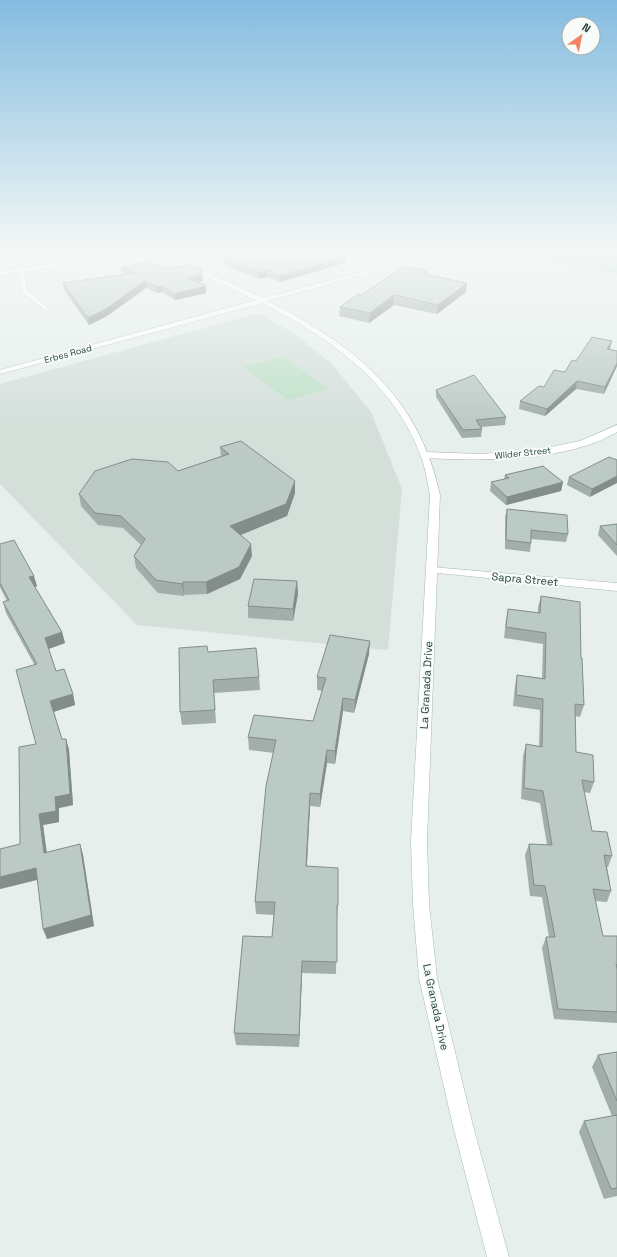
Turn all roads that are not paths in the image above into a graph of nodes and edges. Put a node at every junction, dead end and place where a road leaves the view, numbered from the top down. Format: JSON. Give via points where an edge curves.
{"nodes":[{"id":1,"x":231,"y":309,"type":"edge"},
{"id":2,"x":279,"y":309,"type":"edge"},
{"id":3,"x":0,"y":372,"type":"edge"},
{"id":4,"x":617,"y":428,"type":"edge"},
{"id":5,"x":425,"y":455,"type":"junction"},
{"id":6,"x":432,"y":570,"type":"junction"},
{"id":7,"x":617,"y":587,"type":"edge"},
{"id":8,"x":498,"y":1257,"type":"edge"}],
"edges":[{"from":1,"to":3,"type":"street","name":"Erbes Road"},
{"from":2,"to":5,"type":"street","name":"La Granada Drive","via":[[336,342],[377,379],[412,427]]},
{"from":4,"to":5,"type":"street","name":"Wilder Street","via":[[586,442],[550,451],[469,458]]},
{"from":5,"to":6,"type":"street","name":"La Granada Drive","via":[[436,495]]},
{"from":6,"to":7,"type":"street","name":"Sapra Street"},
{"from":6,"to":8,"type":"street","name":"La Granada Drive","via":[[419,841],[428,978],[463,1126]]}]}
